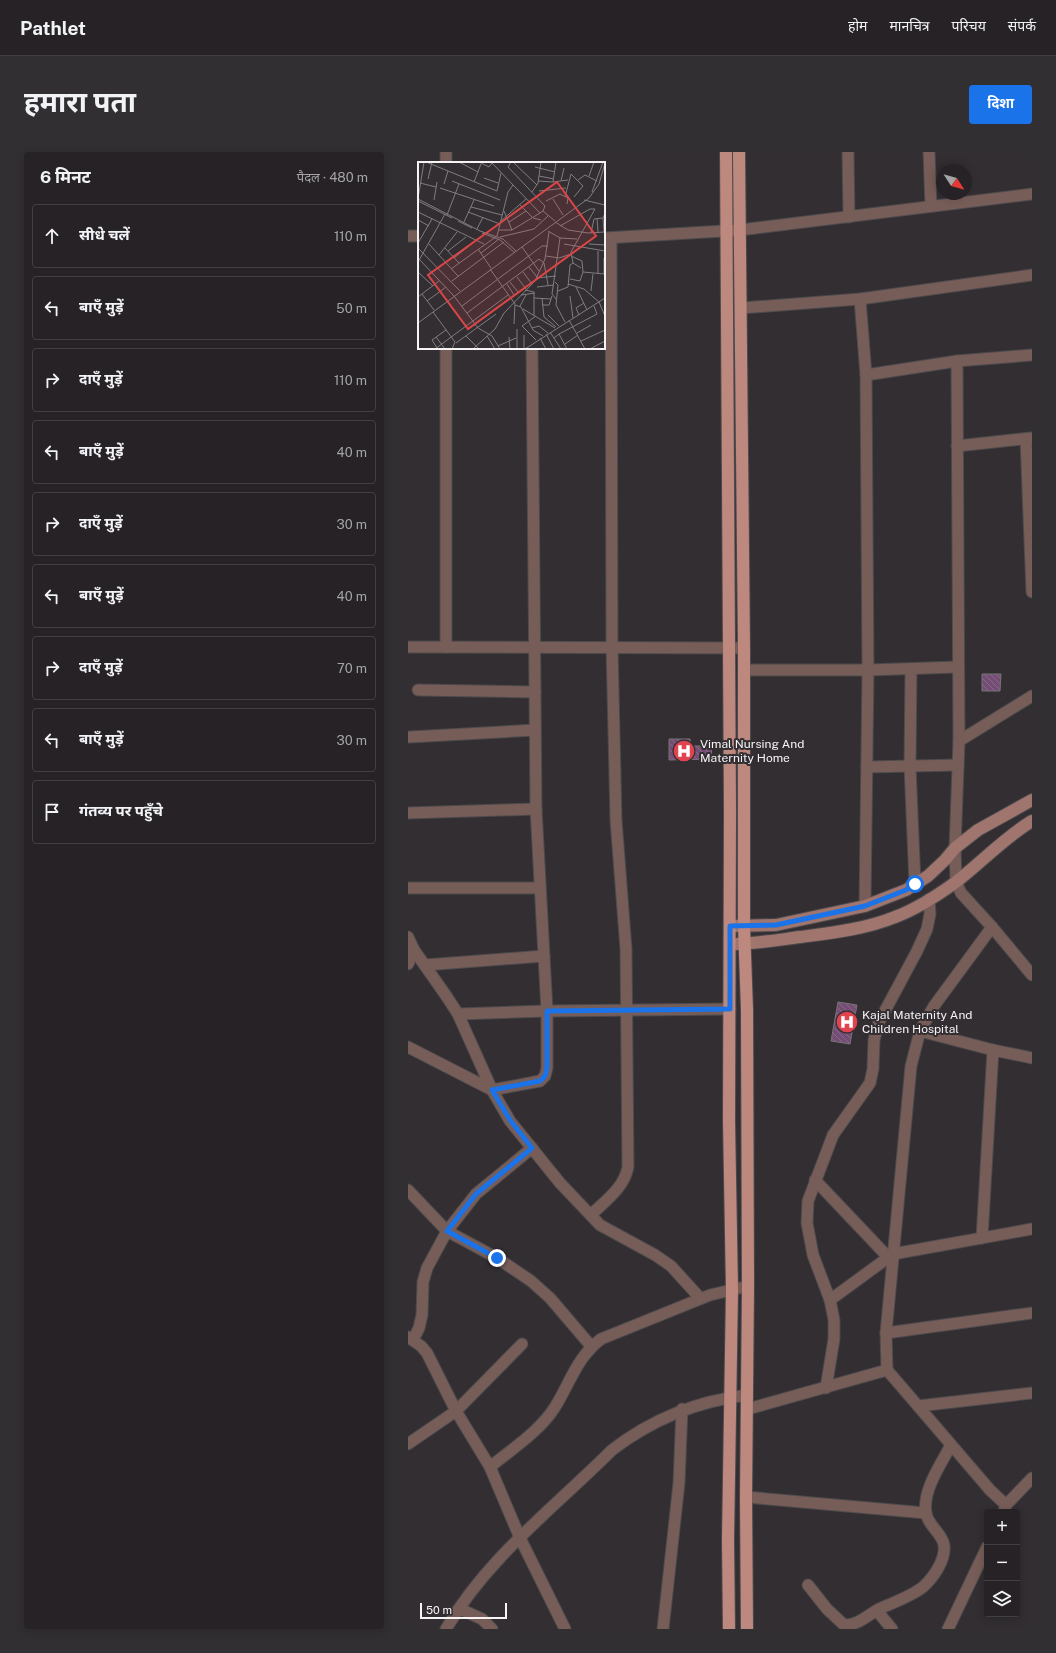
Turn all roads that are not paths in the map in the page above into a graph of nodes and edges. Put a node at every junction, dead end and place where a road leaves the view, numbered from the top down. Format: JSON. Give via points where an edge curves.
{"nodes":[{"id":1,"x":726,"y":152,"type":"edge"},
{"id":2,"x":740,"y":152,"type":"edge"},
{"id":3,"x":848,"y":152,"type":"edge"},
{"id":4,"x":929,"y":152,"type":"edge"},
{"id":5,"x":1032,"y":194,"type":"edge"},
{"id":6,"x":931,"y":206,"type":"junction"},
{"id":7,"x":849,"y":217,"type":"junction"},
{"id":8,"x":727,"y":230,"type":"junction"},
{"id":9,"x":740,"y":230,"type":"junction"},
{"id":10,"x":608,"y":238,"type":"edge"},
{"id":11,"x":1032,"y":275,"type":"edge"},
{"id":12,"x":860,"y":299,"type":"junction"},
{"id":13,"x":741,"y":308,"type":"junction"},
{"id":14,"x":446,"y":349,"type":"edge"},
{"id":15,"x":532,"y":349,"type":"edge"},
{"id":16,"x":1032,"y":355,"type":"edge"},
{"id":17,"x":957,"y":362,"type":"junction"},
{"id":18,"x":866,"y":375,"type":"junction"},
{"id":19,"x":1029,"y":439,"type":"edge"},
{"id":20,"x":957,"y":446,"type":"junction"},
{"id":21,"x":1032,"y":592,"type":"edge"},
{"id":22,"x":408,"y":647,"type":"edge"},
{"id":23,"x":446,"y":647,"type":"junction"},
{"id":24,"x":534,"y":647,"type":"junction"},
{"id":25,"x":612,"y":647,"type":"junction"},
{"id":26,"x":730,"y":647,"type":"junction"},
{"id":27,"x":744,"y":648,"type":"junction"},
{"id":28,"x":958,"y":667,"type":"junction"},
{"id":29,"x":911,"y":669,"type":"junction"},
{"id":30,"x":744,"y":670,"type":"junction"},
{"id":31,"x":868,"y":670,"type":"junction"},
{"id":32,"x":418,"y":690,"type":"dead end"},
{"id":33,"x":535,"y":692,"type":"junction"},
{"id":34,"x":1032,"y":696,"type":"edge"},
{"id":35,"x":535,"y":730,"type":"junction"},
{"id":36,"x":410,"y":737,"type":"dead end"},
{"id":37,"x":959,"y":741,"type":"junction"},
{"id":38,"x":910,"y":766,"type":"junction"},
{"id":39,"x":958,"y":766,"type":"junction"},
{"id":40,"x":867,"y":767,"type":"junction"},
{"id":41,"x":1032,"y":800,"type":"edge"},
{"id":42,"x":536,"y":809,"type":"junction"},
{"id":43,"x":408,"y":814,"type":"edge"},
{"id":44,"x":1032,"y":821,"type":"edge"},
{"id":45,"x":955,"y":848,"type":"junction"},
{"id":46,"x":956,"y":882,"type":"junction"},
{"id":47,"x":915,"y":884,"type":"junction"},
{"id":48,"x":408,"y":888,"type":"edge"},
{"id":49,"x":540,"y":888,"type":"junction"},
{"id":50,"x":929,"y":899,"type":"junction"},
{"id":51,"x":865,"y":906,"type":"junction"},
{"id":52,"x":730,"y":926,"type":"junction"},
{"id":53,"x":744,"y":926,"type":"junction"},
{"id":54,"x":992,"y":927,"type":"junction"},
{"id":55,"x":408,"y":937,"type":"edge"},
{"id":56,"x":730,"y":944,"type":"junction"},
{"id":57,"x":745,"y":944,"type":"junction"},
{"id":58,"x":414,"y":950,"type":"junction"},
{"id":59,"x":544,"y":956,"type":"junction"},
{"id":60,"x":408,"y":964,"type":"edge"},
{"id":61,"x":425,"y":965,"type":"junction"},
{"id":62,"x":1032,"y":974,"type":"edge"},
{"id":63,"x":730,"y":1009,"type":"junction"},
{"id":64,"x":547,"y":1011,"type":"junction"},
{"id":65,"x":626,"y":1011,"type":"junction"},
{"id":66,"x":458,"y":1014,"type":"junction"},
{"id":67,"x":920,"y":1031,"type":"junction"},
{"id":68,"x":408,"y":1047,"type":"edge"},
{"id":69,"x":993,"y":1050,"type":"junction"},
{"id":70,"x":1032,"y":1058,"type":"edge"},
{"id":71,"x":492,"y":1090,"type":"junction"},
{"id":72,"x":532,"y":1148,"type":"junction"},
{"id":73,"x":815,"y":1180,"type":"junction"},
{"id":74,"x":408,"y":1190,"type":"edge"},
{"id":75,"x":591,"y":1215,"type":"junction"},
{"id":76,"x":1032,"y":1229,"type":"edge"},
{"id":77,"x":447,"y":1231,"type":"junction"},
{"id":78,"x":982,"y":1238,"type":"junction"},
{"id":79,"x":890,"y":1256,"type":"junction"},
{"id":80,"x":748,"y":1286,"type":"junction"},
{"id":81,"x":732,"y":1290,"type":"junction"},
{"id":82,"x":700,"y":1298,"type":"junction"},
{"id":83,"x":830,"y":1300,"type":"junction"},
{"id":84,"x":1032,"y":1313,"type":"edge"},
{"id":85,"x":886,"y":1333,"type":"junction"},
{"id":86,"x":411,"y":1339,"type":"edge"},
{"id":87,"x":522,"y":1344,"type":"dead end"},
{"id":88,"x":591,"y":1346,"type":"junction"},
{"id":89,"x":888,"y":1370,"type":"junction"},
{"id":90,"x":826,"y":1388,"type":"junction"},
{"id":91,"x":1032,"y":1393,"type":"edge"},
{"id":92,"x":747,"y":1395,"type":"junction"},
{"id":93,"x":729,"y":1397,"type":"junction"},
{"id":94,"x":918,"y":1406,"type":"junction"},
{"id":95,"x":682,"y":1409,"type":"junction"},
{"id":96,"x":748,"y":1409,"type":"junction"},
{"id":97,"x":456,"y":1411,"type":"junction"},
{"id":98,"x":408,"y":1444,"type":"edge"},
{"id":99,"x":951,"y":1445,"type":"junction"},
{"id":100,"x":490,"y":1468,"type":"junction"},
{"id":101,"x":1032,"y":1478,"type":"edge"},
{"id":102,"x":746,"y":1497,"type":"junction"},
{"id":103,"x":1005,"y":1509,"type":"edge"},
{"id":104,"x":926,"y":1513,"type":"junction"},
{"id":105,"x":520,"y":1538,"type":"junction"},
{"id":106,"x":984,"y":1553,"type":"edge"},
{"id":107,"x":808,"y":1585,"type":"dead end"},
{"id":108,"x":460,"y":1608,"type":"junction"},
{"id":109,"x":876,"y":1611,"type":"junction"},
{"id":110,"x":446,"y":1629,"type":"edge"},
{"id":111,"x":492,"y":1629,"type":"edge"},
{"id":112,"x":565,"y":1629,"type":"edge"},
{"id":113,"x":663,"y":1629,"type":"edge"},
{"id":114,"x":729,"y":1629,"type":"edge"},
{"id":115,"x":747,"y":1629,"type":"edge"},
{"id":116,"x":892,"y":1629,"type":"edge"},
{"id":117,"x":948,"y":1629,"type":"edge"}],
"edges":[{"from":1,"to":8,"type":"main road"},
{"from":2,"to":9,"type":"main road"},
{"from":3,"to":7,"type":"street"},
{"from":4,"to":6,"type":"street"},
{"from":5,"to":6,"type":"street"},
{"from":6,"to":7,"type":"street"},
{"from":7,"to":9,"type":"street"},
{"from":8,"to":9,"type":"street"},
{"from":8,"to":10,"type":"street"},
{"from":8,"to":26,"type":"main road"},
{"from":9,"to":13,"type":"main road"},
{"from":10,"to":25,"type":"street"},
{"from":11,"to":12,"type":"street"},
{"from":12,"to":13,"type":"street"},
{"from":12,"to":18,"type":"street"},
{"from":13,"to":27,"type":"main road"},
{"from":14,"to":23,"type":"street"},
{"from":15,"to":24,"type":"street"},
{"from":16,"to":17,"type":"street"},
{"from":17,"to":18,"type":"street"},
{"from":17,"to":20,"type":"street"},
{"from":18,"to":31,"type":"street"},
{"from":19,"to":20,"type":"street"},
{"from":19,"to":21,"type":"street"},
{"from":20,"to":28,"type":"street"},
{"from":22,"to":23,"type":"street"},
{"from":23,"to":24,"type":"street"},
{"from":24,"to":25,"type":"street"},
{"from":24,"to":33,"type":"street"},
{"from":25,"to":26,"type":"street"},
{"from":25,"to":65,"type":"street","via":[[616,820],[626,949]]},
{"from":26,"to":27,"type":"street"},
{"from":26,"to":52,"type":"main road"},
{"from":27,"to":30,"type":"main road"},
{"from":28,"to":29,"type":"street"},
{"from":28,"to":37,"type":"street"},
{"from":29,"to":31,"type":"street"},
{"from":29,"to":38,"type":"street"},
{"from":30,"to":31,"type":"street"},
{"from":30,"to":53,"type":"main road"},
{"from":31,"to":40,"type":"street"},
{"from":32,"to":33,"type":"street"},
{"from":33,"to":35,"type":"street"},
{"from":34,"to":37,"type":"street"},
{"from":35,"to":36,"type":"street"},
{"from":35,"to":42,"type":"street"},
{"from":37,"to":39,"type":"street"},
{"from":38,"to":39,"type":"street"},
{"from":38,"to":40,"type":"street"},
{"from":38,"to":47,"type":"street"},
{"from":39,"to":45,"type":"street"},
{"from":40,"to":51,"type":"street"},
{"from":41,"to":45,"type":"street","via":[[978,830]]},
{"from":42,"to":43,"type":"street"},
{"from":42,"to":49,"type":"street"},
{"from":44,"to":46,"type":"street"},
{"from":45,"to":46,"type":"street"},
{"from":45,"to":47,"type":"street","via":[[928,876]]},
{"from":46,"to":50,"type":"street"},
{"from":46,"to":54,"type":"street","via":[[961,893]]},
{"from":47,"to":51,"type":"street"},
{"from":48,"to":49,"type":"street"},
{"from":49,"to":59,"type":"street"},
{"from":50,"to":57,"type":"street","via":[[895,918],[869,925]]},
{"from":50,"to":73,"type":"street","via":[[930,914],[927,928],[879,1022],[874,1040],[870,1083],[833,1136]]},
{"from":51,"to":53,"type":"street","via":[[776,925]]},
{"from":52,"to":53,"type":"street"},
{"from":52,"to":56,"type":"main road"},
{"from":53,"to":57,"type":"main road"},
{"from":54,"to":62,"type":"street"},
{"from":54,"to":67,"type":"street","via":[[934,1006]]},
{"from":55,"to":58,"type":"street"},
{"from":56,"to":57,"type":"street"},
{"from":56,"to":63,"type":"main road"},
{"from":57,"to":80,"type":"main road"},
{"from":58,"to":60,"type":"street"},
{"from":58,"to":61,"type":"street"},
{"from":59,"to":61,"type":"street"},
{"from":59,"to":64,"type":"street"},
{"from":61,"to":66,"type":"street"},
{"from":63,"to":65,"type":"street"},
{"from":63,"to":81,"type":"main road"},
{"from":64,"to":65,"type":"street"},
{"from":64,"to":66,"type":"street"},
{"from":64,"to":71,"type":"street","via":[[545,1076],[540,1081]]},
{"from":65,"to":75,"type":"street","via":[[628,1166],[621,1185]]},
{"from":66,"to":71,"type":"street"},
{"from":67,"to":69,"type":"street"},
{"from":67,"to":79,"type":"street","via":[[911,1066]]},
{"from":68,"to":71,"type":"street"},
{"from":69,"to":70,"type":"street"},
{"from":69,"to":78,"type":"street"},
{"from":71,"to":72,"type":"street","via":[[510,1120]]},
{"from":72,"to":75,"type":"street","via":[[560,1183]]},
{"from":72,"to":77,"type":"street","via":[[476,1194]]},
{"from":73,"to":79,"type":"street"},
{"from":73,"to":83,"type":"street","via":[[808,1201],[806,1223],[813,1255]]},
{"from":74,"to":77,"type":"street"},
{"from":75,"to":82,"type":"street","via":[[600,1225],[671,1266]]},
{"from":76,"to":78,"type":"street"},
{"from":77,"to":86,"type":"street","via":[[427,1268],[423,1282],[419,1328]]},
{"from":77,"to":88,"type":"street","via":[[497,1258],[531,1281],[550,1298]]},
{"from":78,"to":79,"type":"street"},
{"from":79,"to":83,"type":"street"},
{"from":79,"to":85,"type":"street"},
{"from":80,"to":81,"type":"street"},
{"from":80,"to":92,"type":"main road"},
{"from":81,"to":82,"type":"street"},
{"from":81,"to":93,"type":"main road"},
{"from":82,"to":88,"type":"street","via":[[600,1339]]},
{"from":83,"to":90,"type":"street","via":[[834,1339]]},
{"from":84,"to":85,"type":"street"},
{"from":85,"to":89,"type":"street"},
{"from":86,"to":97,"type":"street","via":[[427,1353]]},
{"from":87,"to":97,"type":"street"},
{"from":88,"to":100,"type":"street","via":[[579,1361],[555,1407],[544,1421]]},
{"from":89,"to":90,"type":"street"},
{"from":89,"to":94,"type":"street"},
{"from":90,"to":96,"type":"street"},
{"from":91,"to":94,"type":"street"},
{"from":92,"to":93,"type":"street"},
{"from":92,"to":96,"type":"main road"},
{"from":93,"to":95,"type":"street"},
{"from":93,"to":114,"type":"main road"},
{"from":94,"to":99,"type":"street"},
{"from":95,"to":105,"type":"street","via":[[628,1438],[612,1450]]},
{"from":95,"to":113,"type":"street","via":[[679,1483]]},
{"from":96,"to":102,"type":"main road"},
{"from":97,"to":98,"type":"street"},
{"from":97,"to":100,"type":"street"},
{"from":99,"to":103,"type":"street"},
{"from":99,"to":104,"type":"street","via":[[933,1477],[926,1500]]},
{"from":100,"to":105,"type":"street"},
{"from":101,"to":103,"type":"street"},
{"from":102,"to":104,"type":"street"},
{"from":102,"to":115,"type":"main road"},
{"from":104,"to":109,"type":"street","via":[[930,1524],[943,1541],[942,1560],[922,1588]]},
{"from":105,"to":108,"type":"street"},
{"from":105,"to":112,"type":"street"},
{"from":106,"to":117,"type":"street"},
{"from":107,"to":109,"type":"street","via":[[843,1624],[851,1625]]},
{"from":108,"to":110,"type":"street"},
{"from":108,"to":111,"type":"street","via":[[482,1619]]},
{"from":109,"to":116,"type":"street"}]}
